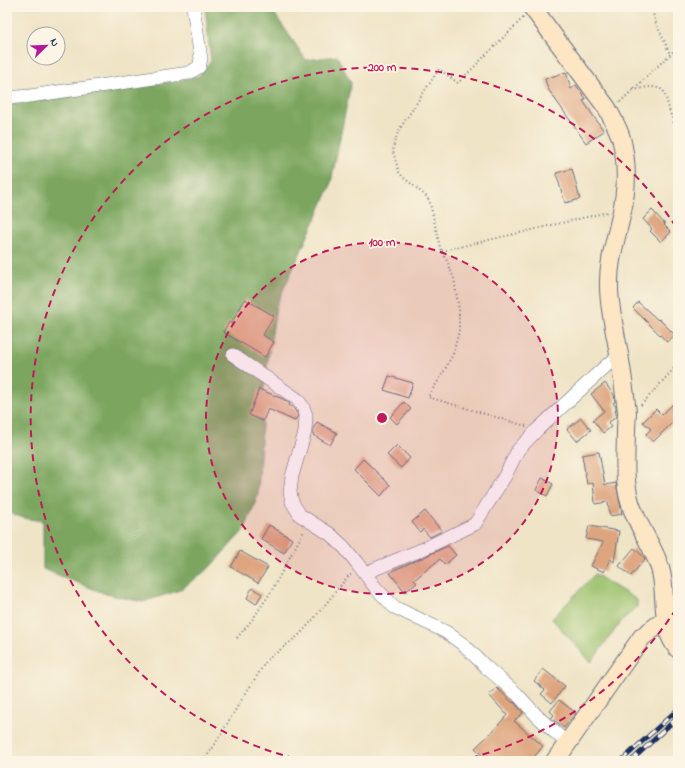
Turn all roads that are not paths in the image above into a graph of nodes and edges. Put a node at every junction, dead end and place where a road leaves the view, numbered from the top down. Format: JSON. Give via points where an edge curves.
{"nodes":[{"id":1,"x":193,"y":7,"type":"edge"},
{"id":2,"x":533,"y":7,"type":"edge"},
{"id":3,"x":7,"y":98,"type":"edge"},
{"id":4,"x":232,"y":355,"type":"dead end"},
{"id":5,"x":620,"y":358,"type":"junction"},
{"id":6,"x":365,"y":573,"type":"junction"},
{"id":7,"x":666,"y":619,"type":"junction"},
{"id":8,"x":678,"y":649,"type":"edge"},
{"id":9,"x":568,"y":744,"type":"junction"},
{"id":10,"x":555,"y":761,"type":"edge"}],
"edges":[{"from":1,"to":3,"type":"street","via":[[201,59],[199,67],[189,73]]},
{"from":2,"to":5,"type":"street","via":[[607,108],[621,138],[626,160],[626,194],[613,247],[609,287]]},
{"from":4,"to":6,"type":"street","via":[[297,399],[303,407],[306,415],[305,432],[292,476],[292,502],[300,515],[330,534],[344,547]]},
{"from":5,"to":6,"type":"street","via":[[607,365],[518,450],[506,476],[475,524]]},
{"from":5,"to":7,"type":"street","via":[[627,417],[626,487],[630,503],[653,549],[660,570]]},
{"from":6,"to":9,"type":"street","via":[[394,607],[446,632],[464,645]]},
{"from":7,"to":8,"type":"street","via":[[669,635]]},
{"from":7,"to":9,"type":"street","via":[[642,637]]},
{"from":9,"to":10,"type":"street"}]}
